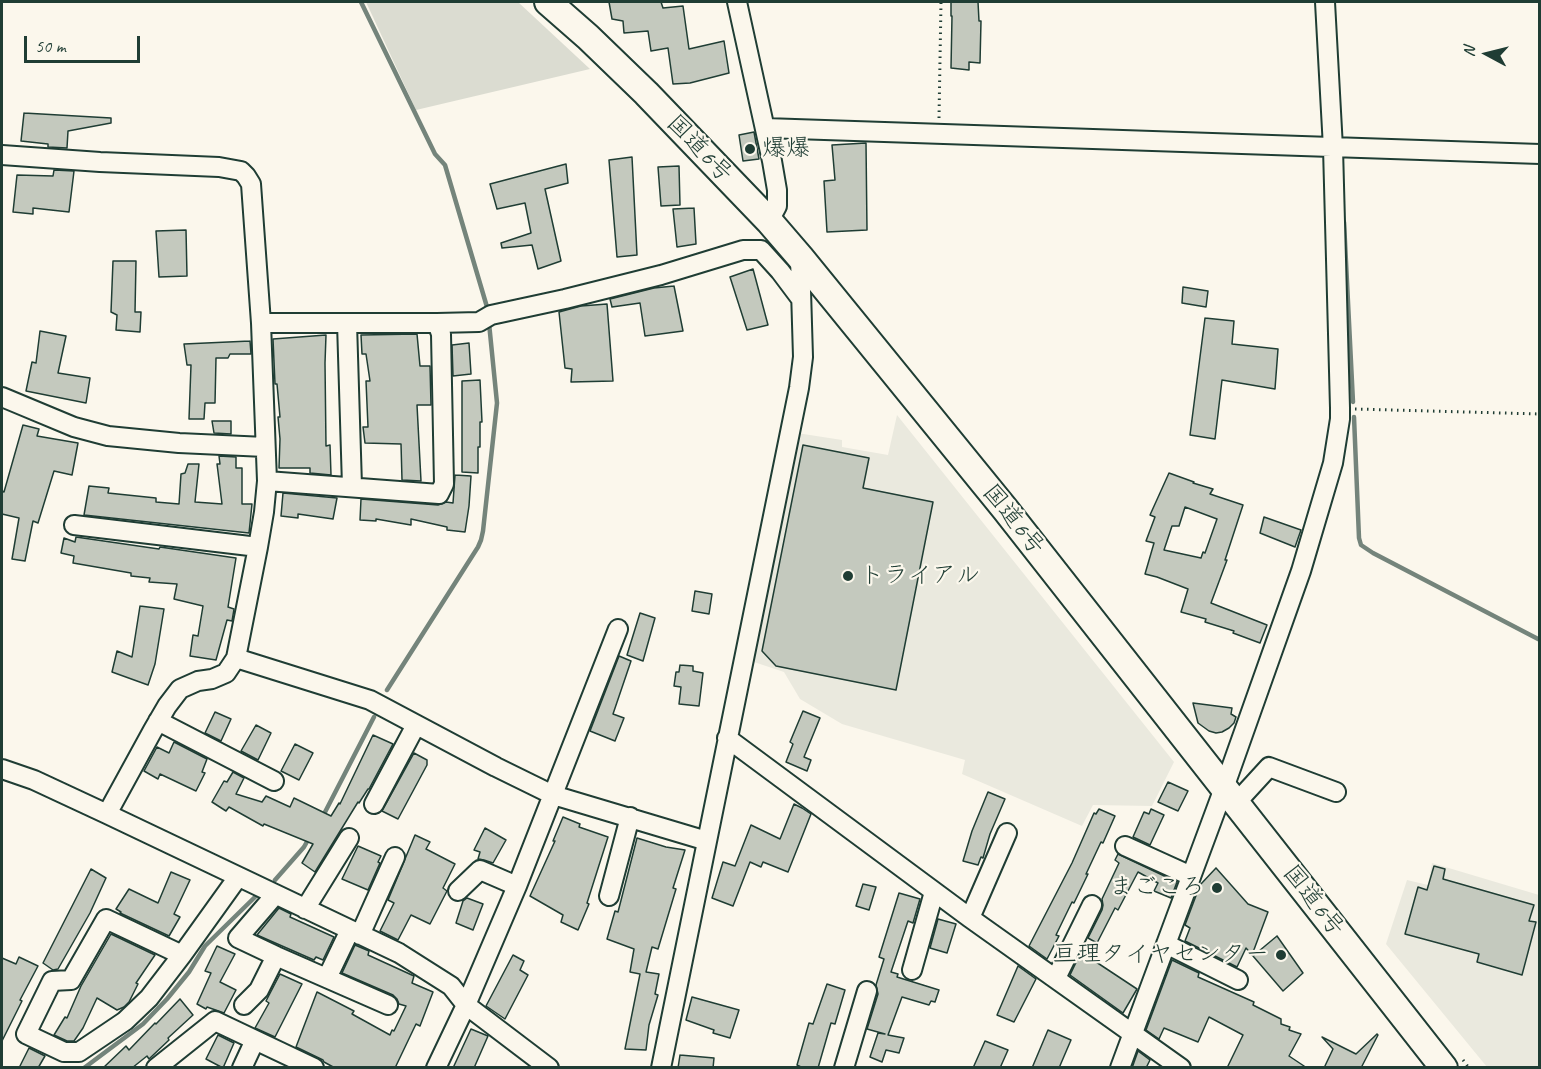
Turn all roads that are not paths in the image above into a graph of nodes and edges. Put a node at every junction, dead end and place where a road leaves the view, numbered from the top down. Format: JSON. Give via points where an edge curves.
{"nodes":[{"id":1,"x":548,"y":2,"type":"edge"},
{"id":2,"x":737,"y":2,"type":"edge"},
{"id":3,"x":1325,"y":2,"type":"edge"},
{"id":4,"x":765,"y":128,"type":"junction"},
{"id":5,"x":1333,"y":148,"type":"junction"},
{"id":6,"x":1539,"y":154,"type":"edge"},
{"id":7,"x":2,"y":155,"type":"edge"},
{"id":8,"x":769,"y":221,"type":"junction"},
{"id":9,"x":800,"y":256,"type":"junction"},
{"id":10,"x":801,"y":299,"type":"junction"},
{"id":11,"x":347,"y":323,"type":"junction"},
{"id":12,"x":437,"y":323,"type":"junction"},
{"id":13,"x":261,"y":324,"type":"junction"},
{"id":14,"x":2,"y":398,"type":"edge"},
{"id":15,"x":265,"y":447,"type":"junction"},
{"id":16,"x":267,"y":481,"type":"junction"},
{"id":17,"x":352,"y":486,"type":"junction"},
{"id":18,"x":74,"y":525,"type":"dead end"},
{"id":19,"x":258,"y":547,"type":"junction"},
{"id":20,"x":618,"y":628,"type":"dead end"},
{"id":21,"x":236,"y":658,"type":"junction"},
{"id":22,"x":158,"y":722,"type":"junction"},
{"id":23,"x":416,"y":725,"type":"junction"},
{"id":24,"x":727,"y":738,"type":"junction"},
{"id":25,"x":2,"y":769,"type":"edge"},
{"id":26,"x":274,"y":781,"type":"dead end"},
{"id":27,"x":1336,"y":792,"type":"dead end"},
{"id":28,"x":554,"y":795,"type":"junction"},
{"id":29,"x":1230,"y":796,"type":"junction"},
{"id":30,"x":374,"y":804,"type":"dead end"},
{"id":31,"x":107,"y":814,"type":"junction"},
{"id":32,"x":630,"y":817,"type":"junction"},
{"id":33,"x":1007,"y":833,"type":"dead end"},
{"id":34,"x":349,"y":837,"type":"dead end"},
{"id":35,"x":707,"y":841,"type":"junction"},
{"id":36,"x":1125,"y":846,"type":"dead end"},
{"id":37,"x":395,"y":857,"type":"dead end"},
{"id":38,"x":1191,"y":876,"type":"junction"},
{"id":39,"x":238,"y":877,"type":"junction"},
{"id":40,"x":517,"y":886,"type":"junction"},
{"id":41,"x":458,"y":891,"type":"dead end"},
{"id":42,"x":934,"y":892,"type":"junction"},
{"id":43,"x":275,"y":894,"type":"junction"},
{"id":44,"x":609,"y":896,"type":"dead end"},
{"id":45,"x":1092,"y":905,"type":"dead end"},
{"id":46,"x":305,"y":909,"type":"junction"},
{"id":47,"x":970,"y":918,"type":"junction"},
{"id":48,"x":355,"y":933,"type":"junction"},
{"id":49,"x":1166,"y":944,"type":"junction"},
{"id":50,"x":182,"y":955,"type":"junction"},
{"id":51,"x":276,"y":956,"type":"junction"},
{"id":52,"x":912,"y":970,"type":"dead end"},
{"id":53,"x":327,"y":978,"type":"junction"},
{"id":54,"x":1056,"y":978,"type":"junction"},
{"id":55,"x":1238,"y":980,"type":"dead end"},
{"id":56,"x":867,"y":991,"type":"dead end"},
{"id":57,"x":244,"y":1005,"type":"dead end"},
{"id":58,"x":388,"y":1005,"type":"dead end"},
{"id":59,"x":466,"y":1005,"type":"junction"},
{"id":60,"x":1133,"y":1033,"type":"junction"},
{"id":61,"x":255,"y":1040,"type":"junction"},
{"id":62,"x":156,"y":1068,"type":"edge"},
{"id":63,"x":242,"y":1068,"type":"edge"},
{"id":64,"x":314,"y":1068,"type":"edge"},
{"id":65,"x":436,"y":1068,"type":"edge"},
{"id":66,"x":549,"y":1068,"type":"edge"},
{"id":67,"x":661,"y":1068,"type":"edge"},
{"id":68,"x":844,"y":1068,"type":"edge"},
{"id":69,"x":1120,"y":1068,"type":"edge"},
{"id":70,"x":1181,"y":1068,"type":"edge"},
{"id":71,"x":1444,"y":1068,"type":"edge"}],
"edges":[{"from":1,"to":8,"type":"highway","name":"国道6号","via":[[646,93]]},
{"from":2,"to":4,"type":"street"},
{"from":3,"to":5,"type":"street"},
{"from":4,"to":5,"type":"street"},
{"from":4,"to":8,"type":"street","via":[[777,190],[777,206]]},
{"from":5,"to":6,"type":"street"},
{"from":5,"to":29,"type":"street","via":[[1340,419],[1333,463]]},
{"from":7,"to":13,"type":"street","via":[[241,171],[250,184]]},
{"from":8,"to":9,"type":"highway","name":"国道6号"},
{"from":9,"to":10,"type":"street"},
{"from":9,"to":29,"type":"highway","name":"国道6号"},
{"from":10,"to":12,"type":"street","via":[[761,250],[743,249],[479,321]]},
{"from":10,"to":24,"type":"street","via":[[803,357],[799,388]]},
{"from":11,"to":12,"type":"street"},
{"from":11,"to":13,"type":"street"},
{"from":11,"to":17,"type":"street"},
{"from":12,"to":17,"type":"street","via":[[441,334],[444,484],[439,494]]},
{"from":13,"to":15,"type":"street"},
{"from":14,"to":15,"type":"street","via":[[74,427],[108,436]]},
{"from":15,"to":16,"type":"street"},
{"from":16,"to":17,"type":"street"},
{"from":16,"to":19,"type":"street"},
{"from":18,"to":19,"type":"street"},
{"from":19,"to":21,"type":"street"},
{"from":20,"to":28,"type":"street"},
{"from":21,"to":22,"type":"street","via":[[226,672],[180,689]]},
{"from":21,"to":23,"type":"street","via":[[370,700]]},
{"from":22,"to":26,"type":"street"},
{"from":22,"to":31,"type":"street"},
{"from":23,"to":28,"type":"street"},
{"from":23,"to":30,"type":"street"},
{"from":24,"to":35,"type":"street"},
{"from":24,"to":42,"type":"street"},
{"from":25,"to":31,"type":"street"},
{"from":27,"to":29,"type":"street","via":[[1269,767]]},
{"from":28,"to":32,"type":"street"},
{"from":28,"to":40,"type":"street"},
{"from":29,"to":38,"type":"street"},
{"from":29,"to":71,"type":"highway","name":"国道6号"},
{"from":31,"to":39,"type":"street"},
{"from":32,"to":35,"type":"street"},
{"from":32,"to":44,"type":"street"},
{"from":33,"to":47,"type":"street"},
{"from":34,"to":46,"type":"street"},
{"from":35,"to":67,"type":"street"},
{"from":36,"to":38,"type":"street"},
{"from":37,"to":48,"type":"street"},
{"from":38,"to":49,"type":"street"},
{"from":39,"to":43,"type":"street"},
{"from":39,"to":50,"type":"street"},
{"from":40,"to":41,"type":"street","via":[[480,870]]},
{"from":40,"to":59,"type":"street"},
{"from":42,"to":47,"type":"street"},
{"from":42,"to":52,"type":"street"},
{"from":43,"to":46,"type":"street"},
{"from":43,"to":51,"type":"street","via":[[238,938]]},
{"from":45,"to":54,"type":"street"},
{"from":46,"to":48,"type":"street"},
{"from":47,"to":54,"type":"street"},
{"from":48,"to":53,"type":"street"},
{"from":48,"to":59,"type":"street","via":[[399,953],[451,986]]},
{"from":49,"to":55,"type":"street"},
{"from":49,"to":60,"type":"street"},
{"from":50,"to":50,"type":"street","via":[[149,998],[125,1021],[79,1052],[64,1052],[26,1034],[52,981],[71,980],[106,919]]},
{"from":51,"to":53,"type":"street"},
{"from":51,"to":57,"type":"street","via":[[259,990]]},
{"from":53,"to":58,"type":"street"},
{"from":54,"to":60,"type":"street"},
{"from":56,"to":68,"type":"street"},
{"from":59,"to":65,"type":"street"},
{"from":59,"to":66,"type":"street"},
{"from":60,"to":69,"type":"street"},
{"from":60,"to":70,"type":"street"},
{"from":61,"to":62,"type":"street","via":[[215,1021]]},
{"from":61,"to":63,"type":"street"},
{"from":61,"to":64,"type":"street"}]}
